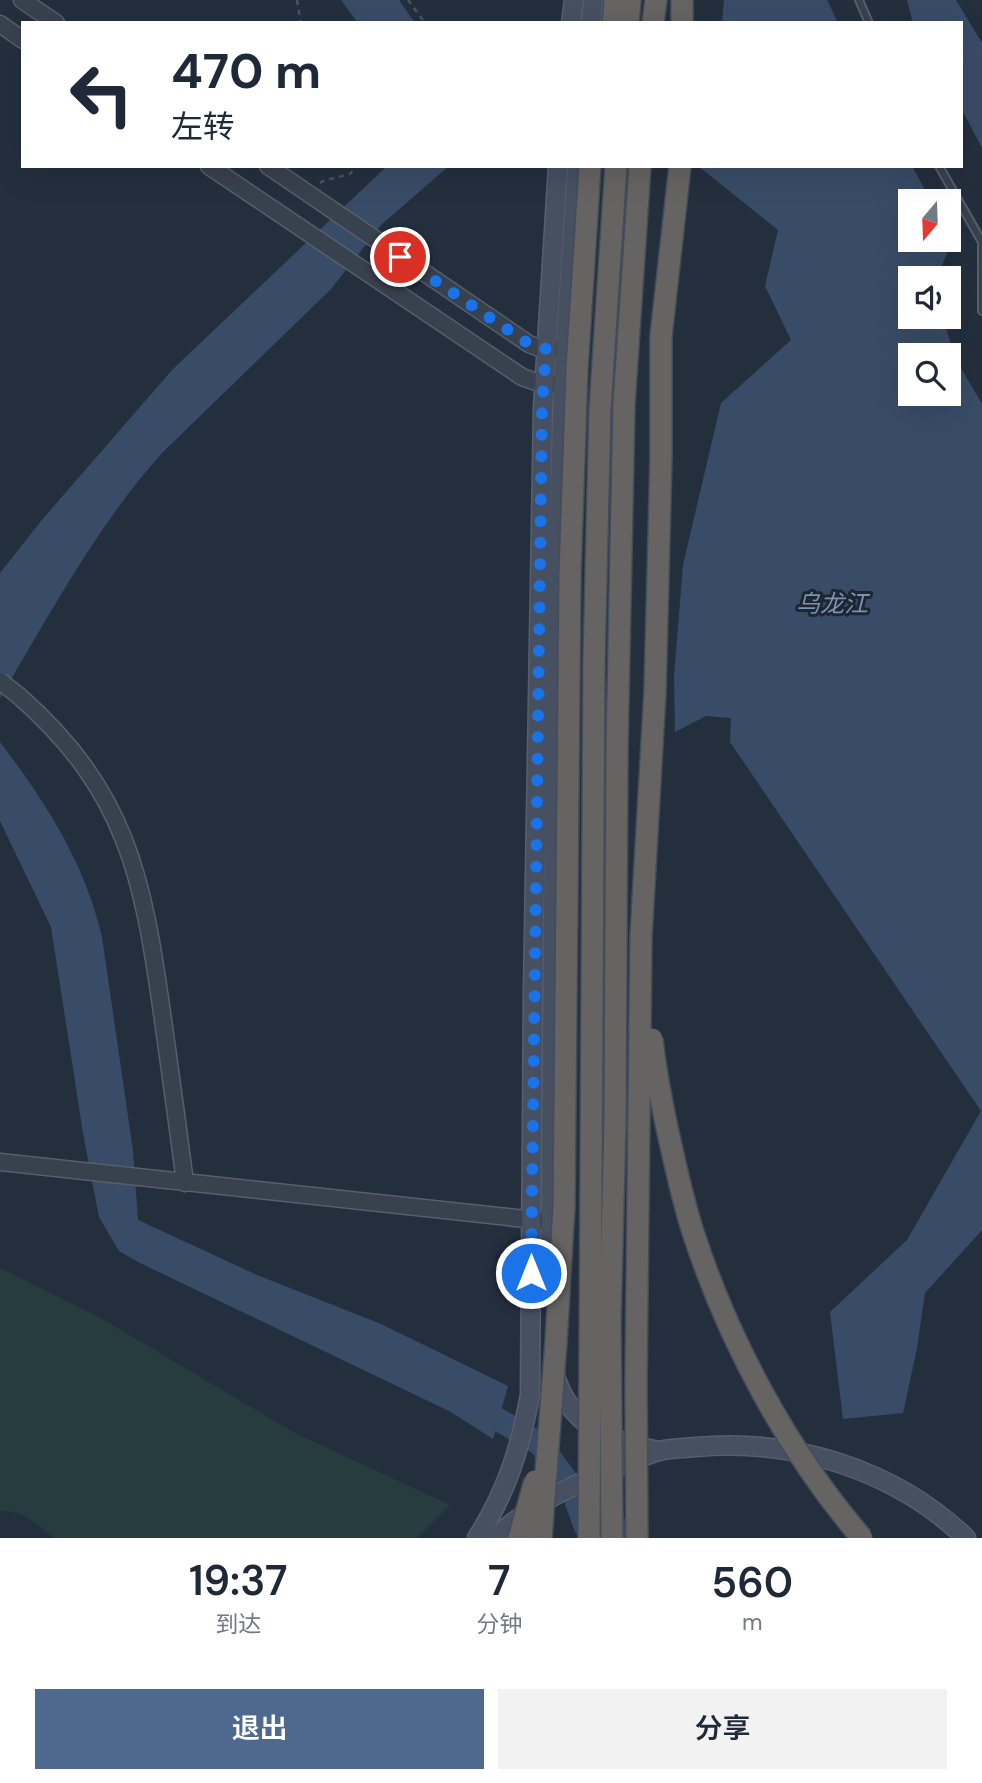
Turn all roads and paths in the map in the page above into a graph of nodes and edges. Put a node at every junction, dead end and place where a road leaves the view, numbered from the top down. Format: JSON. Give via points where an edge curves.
{"nodes":[{"id":1,"x":22,"y":0,"type":"edge"},
{"id":2,"x":297,"y":0,"type":"edge"},
{"id":3,"x":408,"y":0,"type":"edge"},
{"id":4,"x":574,"y":0,"type":"edge"},
{"id":5,"x":593,"y":0,"type":"edge"},
{"id":6,"x":615,"y":0,"type":"edge"},
{"id":7,"x":630,"y":0,"type":"edge"},
{"id":8,"x":656,"y":0,"type":"edge"},
{"id":9,"x":682,"y":0,"type":"edge"},
{"id":10,"x":859,"y":0,"type":"edge"},
{"id":11,"x":53,"y":21,"type":"edge"},
{"id":12,"x":301,"y":21,"type":"edge"},
{"id":13,"x":424,"y":21,"type":"edge"},
{"id":14,"x":571,"y":21,"type":"edge"},
{"id":15,"x":591,"y":21,"type":"edge"},
{"id":16,"x":613,"y":21,"type":"edge"},
{"id":17,"x":628,"y":21,"type":"edge"},
{"id":18,"x":653,"y":21,"type":"edge"},
{"id":19,"x":682,"y":21,"type":"edge"},
{"id":20,"x":868,"y":21,"type":"edge"},
{"id":21,"x":0,"y":24,"type":"edge"},
{"id":22,"x":21,"y":39,"type":"edge"},
{"id":23,"x":212,"y":168,"type":"edge"},
{"id":24,"x":271,"y":168,"type":"edge"},
{"id":25,"x":355,"y":168,"type":"edge"},
{"id":26,"x":558,"y":168,"type":"edge"},
{"id":27,"x":578,"y":168,"type":"edge"},
{"id":28,"x":590,"y":168,"type":"edge"},
{"id":29,"x":616,"y":168,"type":"edge"},
{"id":30,"x":640,"y":168,"type":"edge"},
{"id":31,"x":680,"y":168,"type":"edge"},
{"id":32,"x":940,"y":168,"type":"edge"},
{"id":33,"x":311,"y":195,"type":"junction"},
{"id":34,"x":982,"y":311,"type":"edge"},
{"id":35,"x":546,"y":349,"type":"junction"},
{"id":36,"x":565,"y":350,"type":"junction"},
{"id":37,"x":544,"y":383,"type":"junction"},
{"id":38,"x":563,"y":385,"type":"junction"},
{"id":39,"x":0,"y":681,"type":"edge"},
{"id":40,"x":641,"y":936,"type":"junction"},
{"id":41,"x":0,"y":1162,"type":"edge"},
{"id":42,"x":185,"y":1183,"type":"junction"},
{"id":43,"x":531,"y":1219,"type":"junction"},
{"id":44,"x":550,"y":1221,"type":"junction"},
{"id":45,"x":549,"y":1417,"type":"junction"},
{"id":46,"x":659,"y":1451,"type":"junction"},
{"id":47,"x":589,"y":1478,"type":"junction"},
{"id":48,"x":957,"y":1532,"type":"edge"},
{"id":49,"x":477,"y":1538,"type":"edge"},
{"id":50,"x":495,"y":1538,"type":"edge"},
{"id":51,"x":519,"y":1538,"type":"edge"},
{"id":52,"x":541,"y":1538,"type":"edge"},
{"id":53,"x":589,"y":1538,"type":"edge"},
{"id":54,"x":612,"y":1538,"type":"edge"},
{"id":55,"x":637,"y":1538,"type":"edge"},
{"id":56,"x":862,"y":1538,"type":"edge"},
{"id":57,"x":966,"y":1538,"type":"edge"}],
"edges":[{"from":1,"to":11,"type":"street"},
{"from":2,"to":12,"type":"path"},
{"from":3,"to":13,"type":"path"},
{"from":4,"to":14,"type":"main road"},
{"from":5,"to":15,"type":"main road"},
{"from":6,"to":16,"type":"highway"},
{"from":7,"to":17,"type":"highway"},
{"from":8,"to":18,"type":"highway"},
{"from":9,"to":19,"type":"highway"},
{"from":10,"to":20,"type":"lane"},
{"from":21,"to":22,"type":"street"},
{"from":23,"to":37,"type":"street","via":[[522,377]]},
{"from":24,"to":33,"type":"street"},
{"from":25,"to":33,"type":"path","via":[[323,181]]},
{"from":26,"to":35,"type":"main road"},
{"from":27,"to":36,"type":"main road"},
{"from":28,"to":45,"type":"highway","bridge":true,"via":[[569,573],[564,1206]]},
{"from":29,"to":47,"type":"highway","bridge":true,"via":[[600,409],[594,661]]},
{"from":30,"to":54,"type":"highway","bridge":true,"via":[[625,404],[617,733]]},
{"from":31,"to":40,"type":"highway","bridge":true,"via":[[661,336],[654,692]]},
{"from":32,"to":34,"type":"lane","via":[[982,242]]},
{"from":33,"to":35,"type":"street","via":[[529,344]]},
{"from":35,"to":36,"type":"street"},
{"from":35,"to":37,"type":"main road"},
{"from":36,"to":38,"type":"main road"},
{"from":37,"to":38,"type":"street"},
{"from":37,"to":43,"type":"main road"},
{"from":38,"to":44,"type":"main road","via":[[555,662]]},
{"from":39,"to":42,"type":"street","bridge":true,"via":[[50,724],[87,769],[132,856],[150,931]]},
{"from":40,"to":55,"type":"highway","bridge":true},
{"from":40,"to":56,"type":"highway","bridge":true,"via":[[657,1081],[693,1234],[731,1328],[786,1433]]},
{"from":41,"to":42,"type":"street"},
{"from":42,"to":43,"type":"street"},
{"from":43,"to":44,"type":"street"},
{"from":43,"to":49,"type":"main road","via":[[530,1395],[511,1474]]},
{"from":44,"to":46,"type":"main road","via":[[550,1357],[557,1382],[568,1405],[585,1423],[625,1444]]},
{"from":45,"to":51,"type":"highway","bridge":true},
{"from":45,"to":52,"type":"highway","bridge":true},
{"from":46,"to":47,"type":"main road"},
{"from":46,"to":48,"type":"main road","via":[[750,1445],[822,1458],[886,1482]]},
{"from":47,"to":50,"type":"main road","bridge":true,"via":[[531,1509]]},
{"from":47,"to":53,"type":"highway","bridge":true},
{"from":48,"to":57,"type":"main road"}]}
